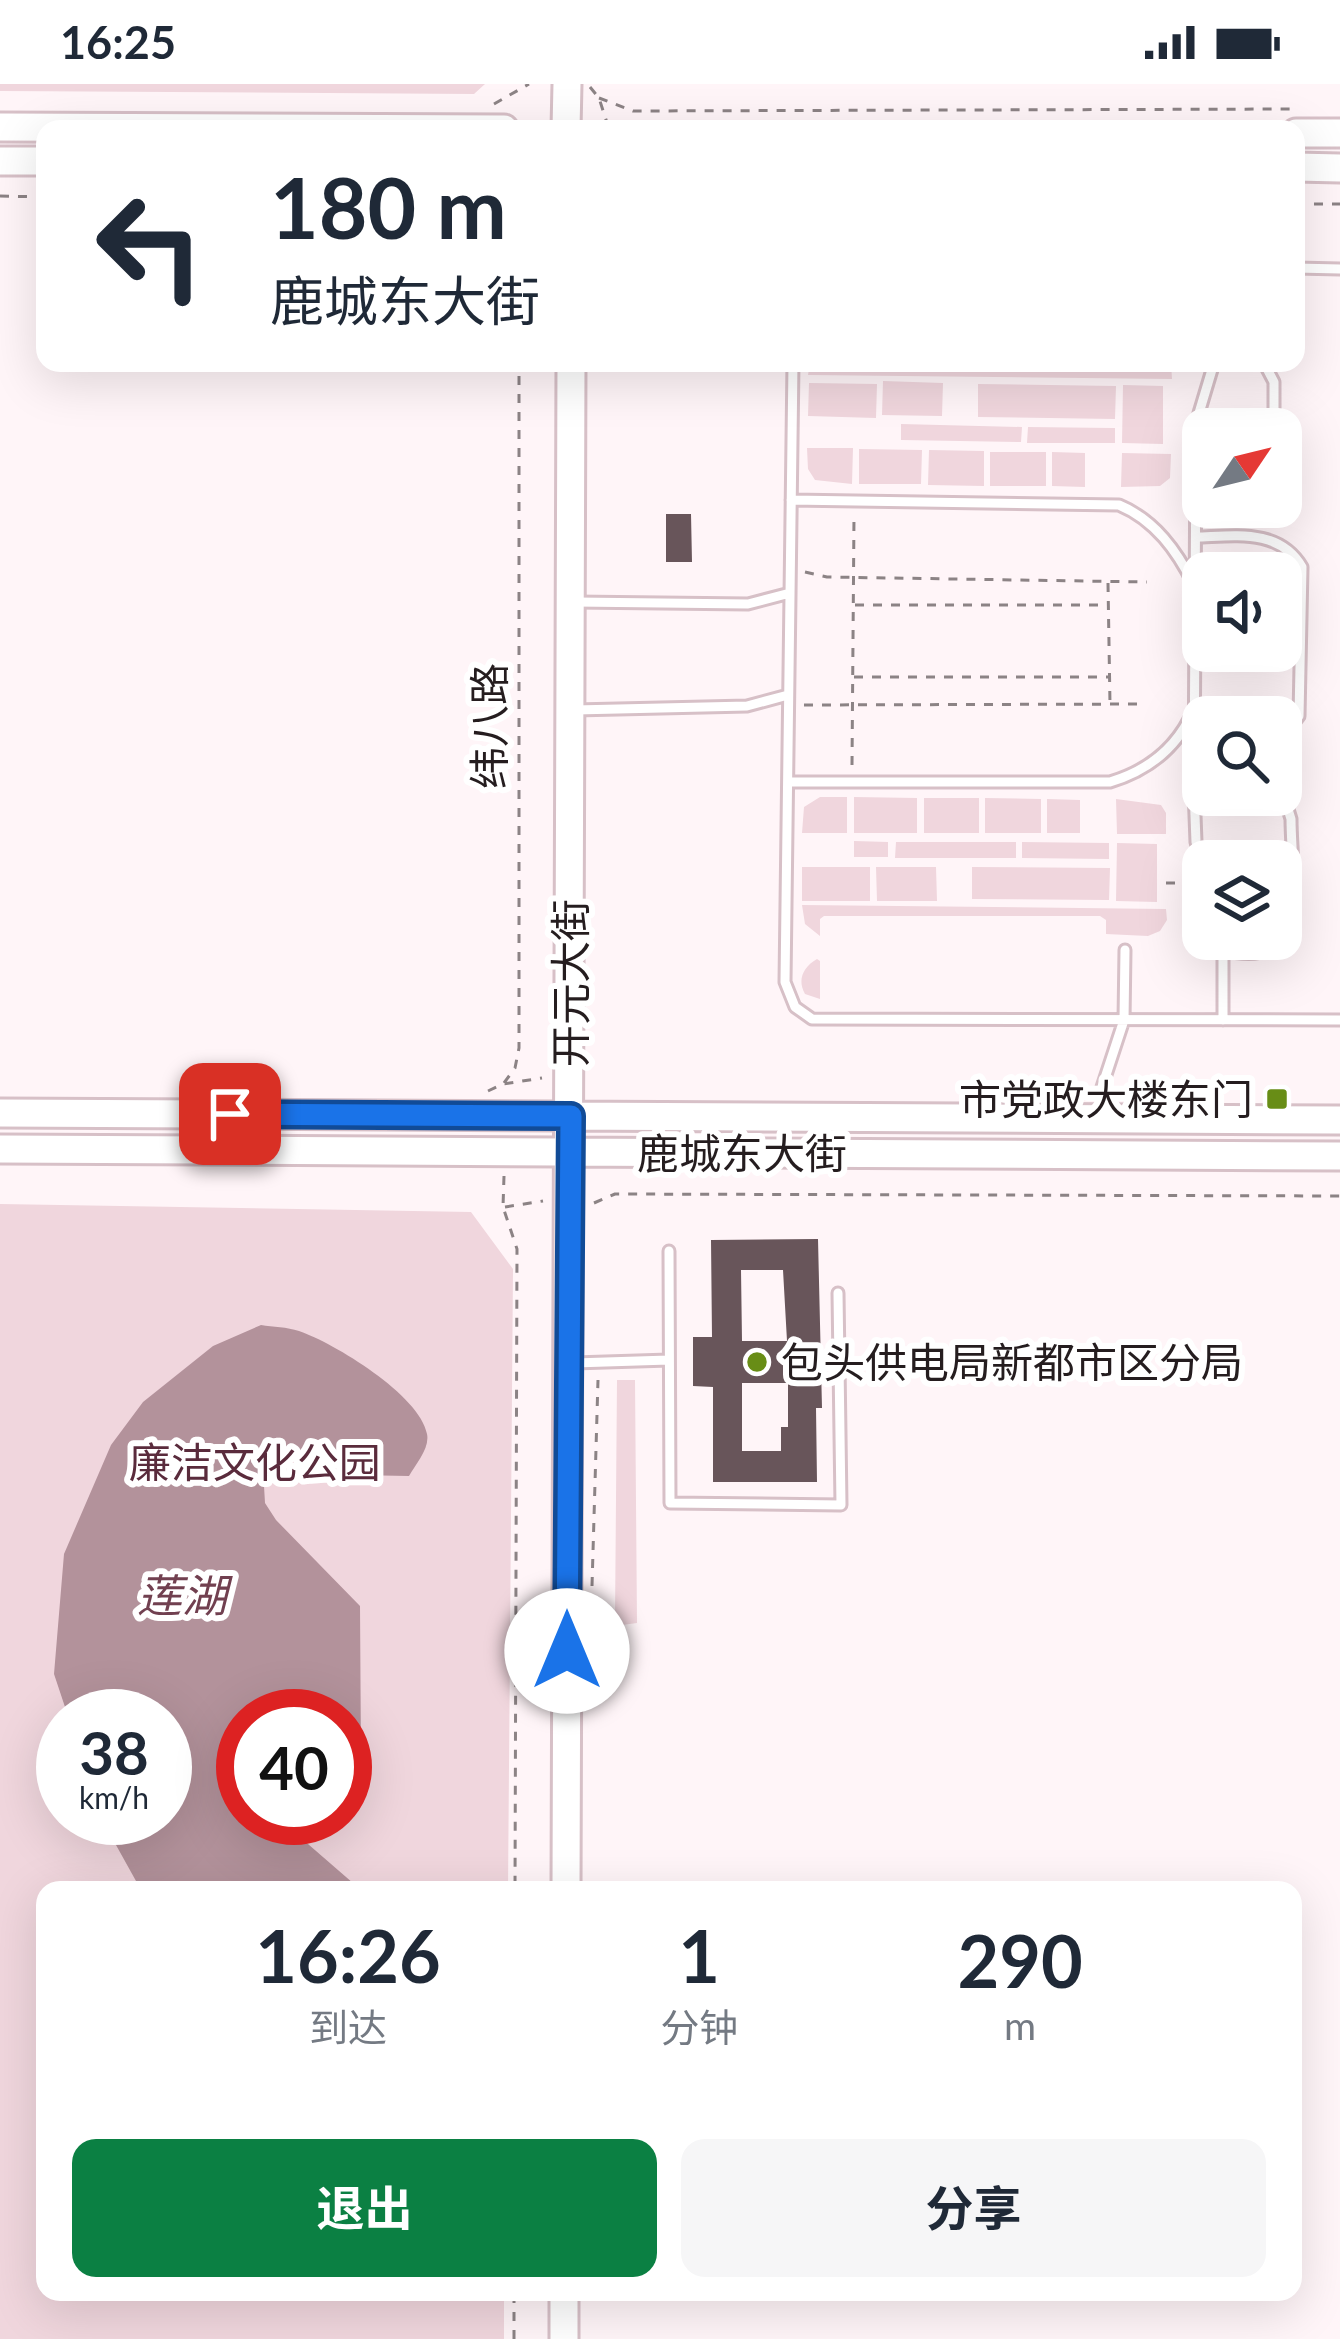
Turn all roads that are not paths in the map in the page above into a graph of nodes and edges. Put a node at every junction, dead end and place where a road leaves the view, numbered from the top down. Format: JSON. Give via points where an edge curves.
{"nodes":[{"id":1,"x":567,"y":84,"type":"edge"},
{"id":2,"x":566,"y":120,"type":"edge"},
{"id":3,"x":1305,"y":124,"type":"edge"},
{"id":4,"x":0,"y":127,"type":"edge"},
{"id":5,"x":36,"y":127,"type":"edge"},
{"id":6,"x":1340,"y":133,"type":"edge"},
{"id":7,"x":0,"y":161,"type":"edge"},
{"id":8,"x":36,"y":161,"type":"edge"},
{"id":9,"x":1305,"y":167,"type":"edge"},
{"id":10,"x":1340,"y":168,"type":"edge"},
{"id":11,"x":1305,"y":268,"type":"edge"},
{"id":12,"x":1340,"y":269,"type":"edge"},
{"id":13,"x":572,"y":372,"type":"edge"},
{"id":14,"x":793,"y":372,"type":"edge"},
{"id":15,"x":1211,"y":372,"type":"edge"},
{"id":16,"x":1269,"y":372,"type":"edge"},
{"id":17,"x":1200,"y":408,"type":"edge"},
{"id":18,"x":1274,"y":408,"type":"edge"},
{"id":19,"x":791,"y":500,"type":"junction"},
{"id":20,"x":1196,"y":528,"type":"edge"},
{"id":21,"x":1196,"y":537,"type":"junction"},
{"id":22,"x":1196,"y":552,"type":"edge"},
{"id":23,"x":1182,"y":566,"type":"edge"},
{"id":24,"x":572,"y":591,"type":"junction"},
{"id":25,"x":790,"y":593,"type":"junction"},
{"id":26,"x":788,"y":695,"type":"junction"},
{"id":27,"x":1299,"y":696,"type":"edge"},
{"id":28,"x":571,"y":700,"type":"junction"},
{"id":29,"x":1182,"y":726,"type":"edge"},
{"id":30,"x":788,"y":782,"type":"junction"},
{"id":31,"x":1125,"y":950,"type":"dead end"},
{"id":32,"x":1222,"y":960,"type":"edge"},
{"id":33,"x":1124,"y":1020,"type":"junction"},
{"id":34,"x":1223,"y":1020,"type":"junction"},
{"id":35,"x":1340,"y":1020,"type":"edge"},
{"id":36,"x":0,"y":1113,"type":"edge"},
{"id":37,"x":571,"y":1116,"type":"junction"},
{"id":38,"x":1119,"y":1119,"type":"junction"},
{"id":39,"x":1340,"y":1120,"type":"edge"},
{"id":40,"x":0,"y":1149,"type":"edge"},
{"id":41,"x":570,"y":1152,"type":"junction"},
{"id":42,"x":1340,"y":1156,"type":"edge"},
{"id":43,"x":669,"y":1251,"type":"dead end"},
{"id":44,"x":838,"y":1293,"type":"dead end"},
{"id":45,"x":669,"y":1360,"type":"junction"},
{"id":46,"x":569,"y":1363,"type":"junction"},
{"id":47,"x":566,"y":1881,"type":"edge"},
{"id":48,"x":564,"y":2301,"type":"edge"},
{"id":49,"x":564,"y":2339,"type":"edge"}],
"edges":[{"from":1,"to":2,"type":"main road"},
{"from":3,"to":6,"type":"main road"},
{"from":4,"to":5,"type":"main road"},
{"from":7,"to":8,"type":"main road"},
{"from":9,"to":10,"type":"main road"},
{"from":11,"to":12,"type":"lane"},
{"from":13,"to":24,"type":"main road","name":"开元大街"},
{"from":14,"to":19,"type":"lane"},
{"from":15,"to":17,"type":"lane"},
{"from":16,"to":18,"type":"lane"},
{"from":19,"to":23,"type":"lane","via":[[1119,505],[1168,542]]},
{"from":19,"to":25,"type":"lane"},
{"from":20,"to":21,"type":"lane"},
{"from":21,"to":22,"type":"lane"},
{"from":21,"to":27,"type":"lane","via":[[1265,538],[1301,567]]},
{"from":24,"to":25,"type":"lane","via":[[575,602],[590,603],[748,604]]},
{"from":24,"to":28,"type":"main road","name":"开元大街"},
{"from":25,"to":26,"type":"lane"},
{"from":26,"to":28,"type":"lane","via":[[747,706],[574,710]]},
{"from":26,"to":30,"type":"lane"},
{"from":28,"to":37,"type":"main road","name":"开元大街"},
{"from":29,"to":30,"type":"lane","via":[[1165,753],[1110,782]]},
{"from":30,"to":33,"type":"lane","via":[[785,982],[800,1013]]},
{"from":31,"to":33,"type":"lane"},
{"from":32,"to":34,"type":"lane"},
{"from":33,"to":34,"type":"lane"},
{"from":33,"to":38,"type":"lane","via":[[1102,1087]]},
{"from":34,"to":35,"type":"lane"},
{"from":36,"to":37,"type":"main road","name":"鹿城东大街"},
{"from":37,"to":38,"type":"main road","name":"鹿城东大街"},
{"from":37,"to":41,"type":"main road","name":"开元大街"},
{"from":38,"to":39,"type":"main road","name":"鹿城东大街"},
{"from":40,"to":41,"type":"main road","name":"鹿城东大街"},
{"from":41,"to":42,"type":"main road","name":"鹿城东大街"},
{"from":41,"to":46,"type":"main road","name":"开元大街"},
{"from":43,"to":45,"type":"lane"},
{"from":44,"to":45,"type":"lane","via":[[841,1505],[670,1503]]},
{"from":45,"to":46,"type":"lane"},
{"from":46,"to":47,"type":"main road","name":"开元大街"},
{"from":48,"to":49,"type":"main road"}]}
